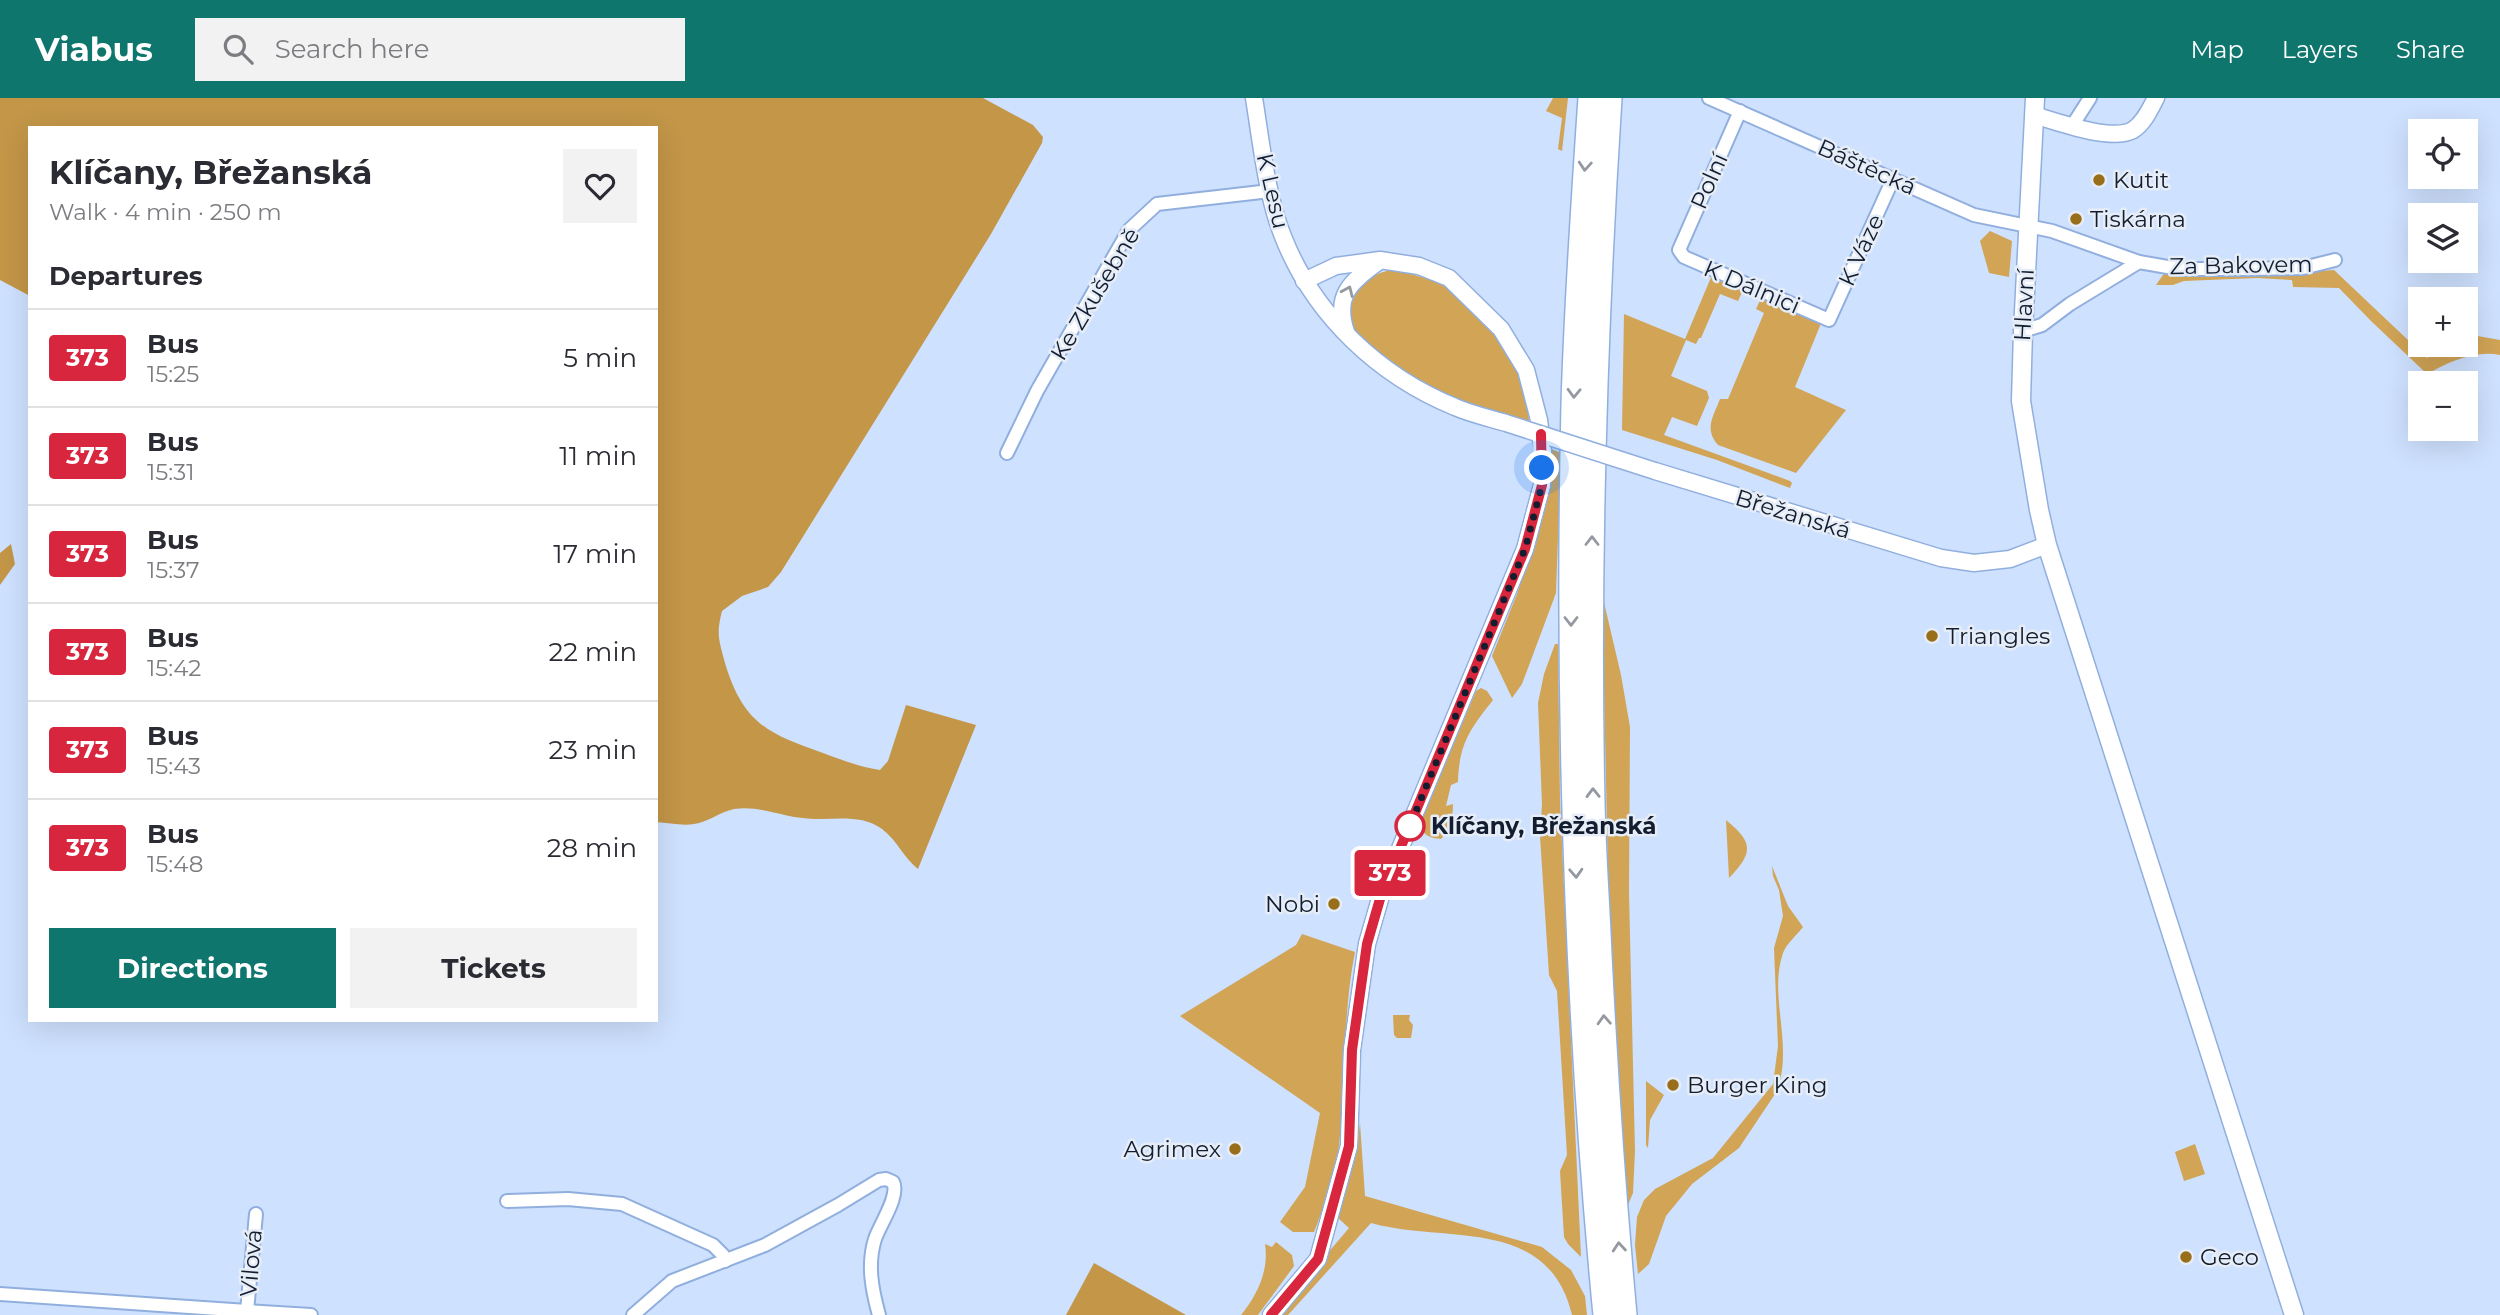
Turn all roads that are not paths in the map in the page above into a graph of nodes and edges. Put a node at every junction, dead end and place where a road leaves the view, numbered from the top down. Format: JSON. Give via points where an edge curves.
{"nodes":[{"id":1,"x":1254,"y":98,"type":"edge"},
{"id":2,"x":1590,"y":98,"type":"edge"},
{"id":3,"x":1610,"y":98,"type":"edge"},
{"id":4,"x":1709,"y":98,"type":"edge"},
{"id":5,"x":2026,"y":98,"type":"edge"},
{"id":6,"x":2090,"y":98,"type":"edge"},
{"id":7,"x":2156,"y":98,"type":"edge"},
{"id":8,"x":2035,"y":107,"type":"edge"},
{"id":9,"x":1740,"y":111,"type":"junction"},
{"id":10,"x":2072,"y":126,"type":"junction"},
{"id":11,"x":1893,"y":179,"type":"junction"},
{"id":12,"x":1270,"y":191,"type":"junction"},
{"id":13,"x":2028,"y":227,"type":"junction"},
{"id":14,"x":1679,"y":250,"type":"joint"},
{"id":15,"x":1380,"y":260,"type":"junction"},
{"id":16,"x":2335,"y":260,"type":"dead end"},
{"id":17,"x":2139,"y":262,"type":"junction"},
{"id":18,"x":1304,"y":281,"type":"junction"},
{"id":19,"x":1829,"y":320,"type":"joint"},
{"id":20,"x":2023,"y":331,"type":"junction"},
{"id":21,"x":1347,"y":335,"type":"junction"},
{"id":22,"x":1007,"y":453,"type":"dead end"},
{"id":23,"x":2047,"y":545,"type":"junction"},
{"id":24,"x":507,"y":1201,"type":"dead end"},
{"id":25,"x":256,"y":1214,"type":"dead end"},
{"id":26,"x":725,"y":1261,"type":"junction"},
{"id":27,"x":0,"y":1294,"type":"edge"},
{"id":28,"x":247,"y":1311,"type":"junction"},
{"id":29,"x":311,"y":1315,"type":"edge"},
{"id":30,"x":633,"y":1315,"type":"edge"},
{"id":31,"x":879,"y":1315,"type":"edge"},
{"id":32,"x":1271,"y":1315,"type":"edge"},
{"id":33,"x":1605,"y":1315,"type":"edge"},
{"id":34,"x":1625,"y":1315,"type":"edge"},
{"id":35,"x":2294,"y":1315,"type":"edge"}],
"edges":[{"from":1,"to":12,"type":"street","name":"K Lesu"},
{"from":2,"to":33,"type":"highway","one_way":true,"via":[[1573,401],[1571,647],[1584,1035]]},
{"from":34,"to":3,"type":"highway","one_way":true,"via":[[1605,1048],[1592,725],[1594,402]]},
{"from":4,"to":9,"type":"street","name":"Báštěcká"},
{"from":5,"to":8,"type":"street"},
{"from":6,"to":10,"type":"street"},
{"from":7,"to":10,"type":"street","via":[[2131,131],[2115,134]]},
{"from":8,"to":10,"type":"street"},
{"from":8,"to":13,"type":"main road","name":"Hlavní"},
{"from":9,"to":11,"type":"street","name":"Báštěcká"},
{"from":9,"to":14,"type":"street","name":"Polní"},
{"from":11,"to":13,"type":"street","name":"Báštěcká","via":[[1974,215]]},
{"from":11,"to":19,"type":"street","name":"K Váze"},
{"from":12,"to":18,"type":"street","name":"K Lesu","via":[[1283,238]]},
{"from":12,"to":22,"type":"street","name":"Ke Zkušebně","via":[[1157,204],[1129,230]]},
{"from":13,"to":17,"type":"street","name":"Za Bakovem"},
{"from":13,"to":20,"type":"main road","name":"Hlavní"},
{"from":14,"to":19,"type":"street","name":"K Dálnici","via":[[1684,257]]},
{"from":15,"to":18,"type":"street","via":[[1336,266]]},
{"from":21,"to":15,"type":"street","one_way":true,"via":[[1341,316],[1344,297],[1353,280]]},
{"from":15,"to":32,"type":"street","via":[[1419,266],[1449,278],[1501,329],[1526,370],[1539,420],[1542,485],[1525,549],[1382,892],[1367,944],[1352,1050],[1349,1146],[1318,1259]]},
{"from":16,"to":17,"type":"street","name":"Za Bakovem","via":[[2303,268],[2246,269],[2179,269]]},
{"from":17,"to":20,"type":"street","via":[[2042,325]]},
{"from":18,"to":21,"type":"street","name":"Břežanská"},
{"from":20,"to":23,"type":"main road","name":"Hlavní","via":[[2023,422]]},
{"from":21,"to":23,"type":"street","name":"Břežanská","bridge":true,"via":[[1389,372],[1455,407],[1941,558],[1974,563],[2010,559]]},
{"from":23,"to":35,"type":"main road","name":"Hlavní"},
{"from":24,"to":26,"type":"street","via":[[622,1203],[713,1245]]},
{"from":25,"to":28,"type":"street","name":"Vilová"},
{"from":26,"to":30,"type":"street","via":[[672,1281]]},
{"from":26,"to":31,"type":"street","via":[[765,1245],[886,1179],[893,1182],[895,1192],[875,1239],[870,1269]]},
{"from":27,"to":28,"type":"street","name":"Vilová"},
{"from":28,"to":29,"type":"street","name":"Vilová"}]}
